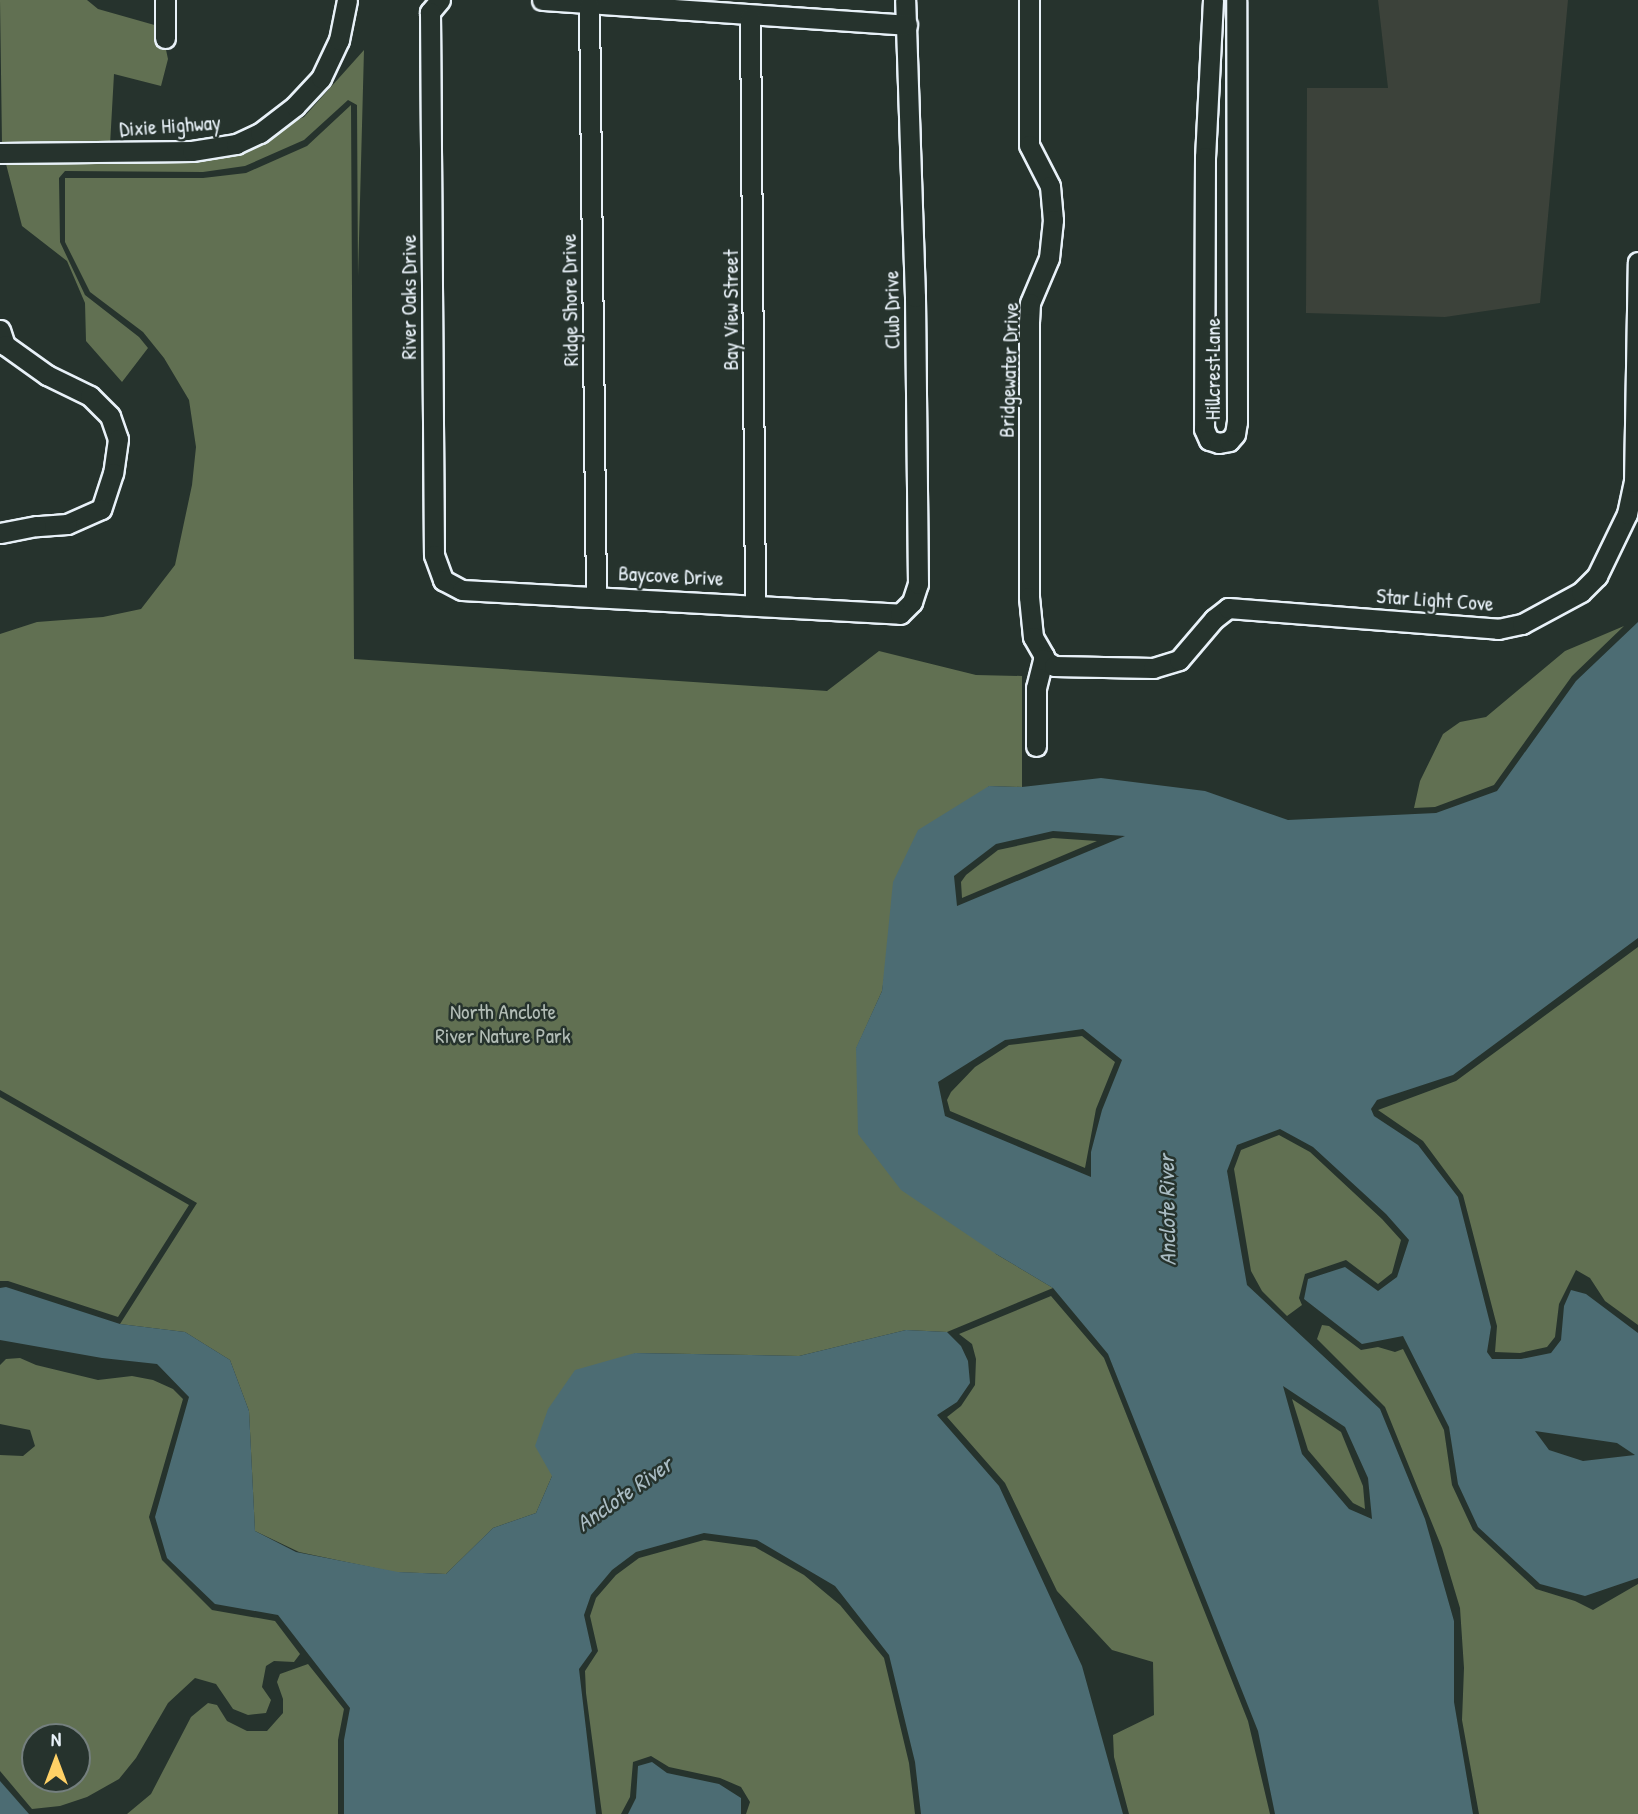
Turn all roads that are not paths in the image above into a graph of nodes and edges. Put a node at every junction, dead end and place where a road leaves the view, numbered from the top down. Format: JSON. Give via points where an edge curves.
{"nodes":[{"id":1,"x":164,"y":0,"type":"edge"},
{"id":2,"x":347,"y":0,"type":"edge"},
{"id":3,"x":542,"y":0,"type":"edge"},
{"id":4,"x":905,"y":0,"type":"edge"},
{"id":5,"x":1029,"y":0,"type":"edge"},
{"id":6,"x":1213,"y":0,"type":"edge"},
{"id":7,"x":1236,"y":0,"type":"edge"},
{"id":8,"x":589,"y":5,"type":"junction"},
{"id":9,"x":435,"y":6,"type":"edge"},
{"id":10,"x":750,"y":16,"type":"junction"},
{"id":11,"x":907,"y":25,"type":"junction"},
{"id":12,"x":165,"y":38,"type":"dead end"},
{"id":13,"x":0,"y":153,"type":"edge"},
{"id":14,"x":1638,"y":262,"type":"edge"},
{"id":15,"x":0,"y":330,"type":"edge"},
{"id":16,"x":0,"y":533,"type":"edge"},
{"id":17,"x":443,"y":580,"type":"joint"},
{"id":18,"x":596,"y":595,"type":"junction"},
{"id":19,"x":755,"y":604,"type":"junction"},
{"id":20,"x":900,"y":614,"type":"joint"},
{"id":21,"x":1043,"y":659,"type":"junction"},
{"id":22,"x":1036,"y":746,"type":"dead end"}],
"edges":[{"from":1,"to":12,"type":"street"},
{"from":2,"to":13,"type":"street","name":"Dixie Highway","via":[[339,40],[321,78],[295,106],[260,133],[236,144],[192,151]]},
{"from":3,"to":8,"type":"street"},
{"from":4,"to":11,"type":"street","name":"Club Drive"},
{"from":5,"to":21,"type":"street","name":"Bridgewater Drive","via":[[1029,145],[1050,186],[1053,220],[1049,258],[1030,303],[1029,323],[1029,597],[1033,637]]},
{"from":6,"to":7,"type":"street","name":"Hillcrest Lane","via":[[1205,157],[1204,429],[1209,440],[1219,443],[1236,434],[1237,422]]},
{"from":8,"to":10,"type":"street"},
{"from":8,"to":18,"type":"street","name":"Ridge Shore Drive"},
{"from":9,"to":17,"type":"street","name":"River Oaks Drive","via":[[434,555]]},
{"from":10,"to":11,"type":"street"},
{"from":10,"to":19,"type":"street","name":"Bay View Street"},
{"from":11,"to":20,"type":"street","name":"Club Drive","via":[[918,584],[912,602]]},
{"from":14,"to":21,"type":"street","name":"Star Light Cove","via":[[1634,482],[1627,514],[1597,576],[1581,592],[1522,624],[1498,629],[1228,608],[1179,660],[1153,668],[1054,666]]},
{"from":15,"to":16,"type":"street","via":[[5,345],[47,375],[90,396],[110,416],[118,439],[101,509],[67,524]]},
{"from":17,"to":18,"type":"street","name":"Baycove Drive","via":[[462,590]]},
{"from":18,"to":19,"type":"street","name":"Baycove Drive"},
{"from":19,"to":20,"type":"street","name":"Baycove Drive"},
{"from":21,"to":22,"type":"street","via":[[1036,688]]}]}
